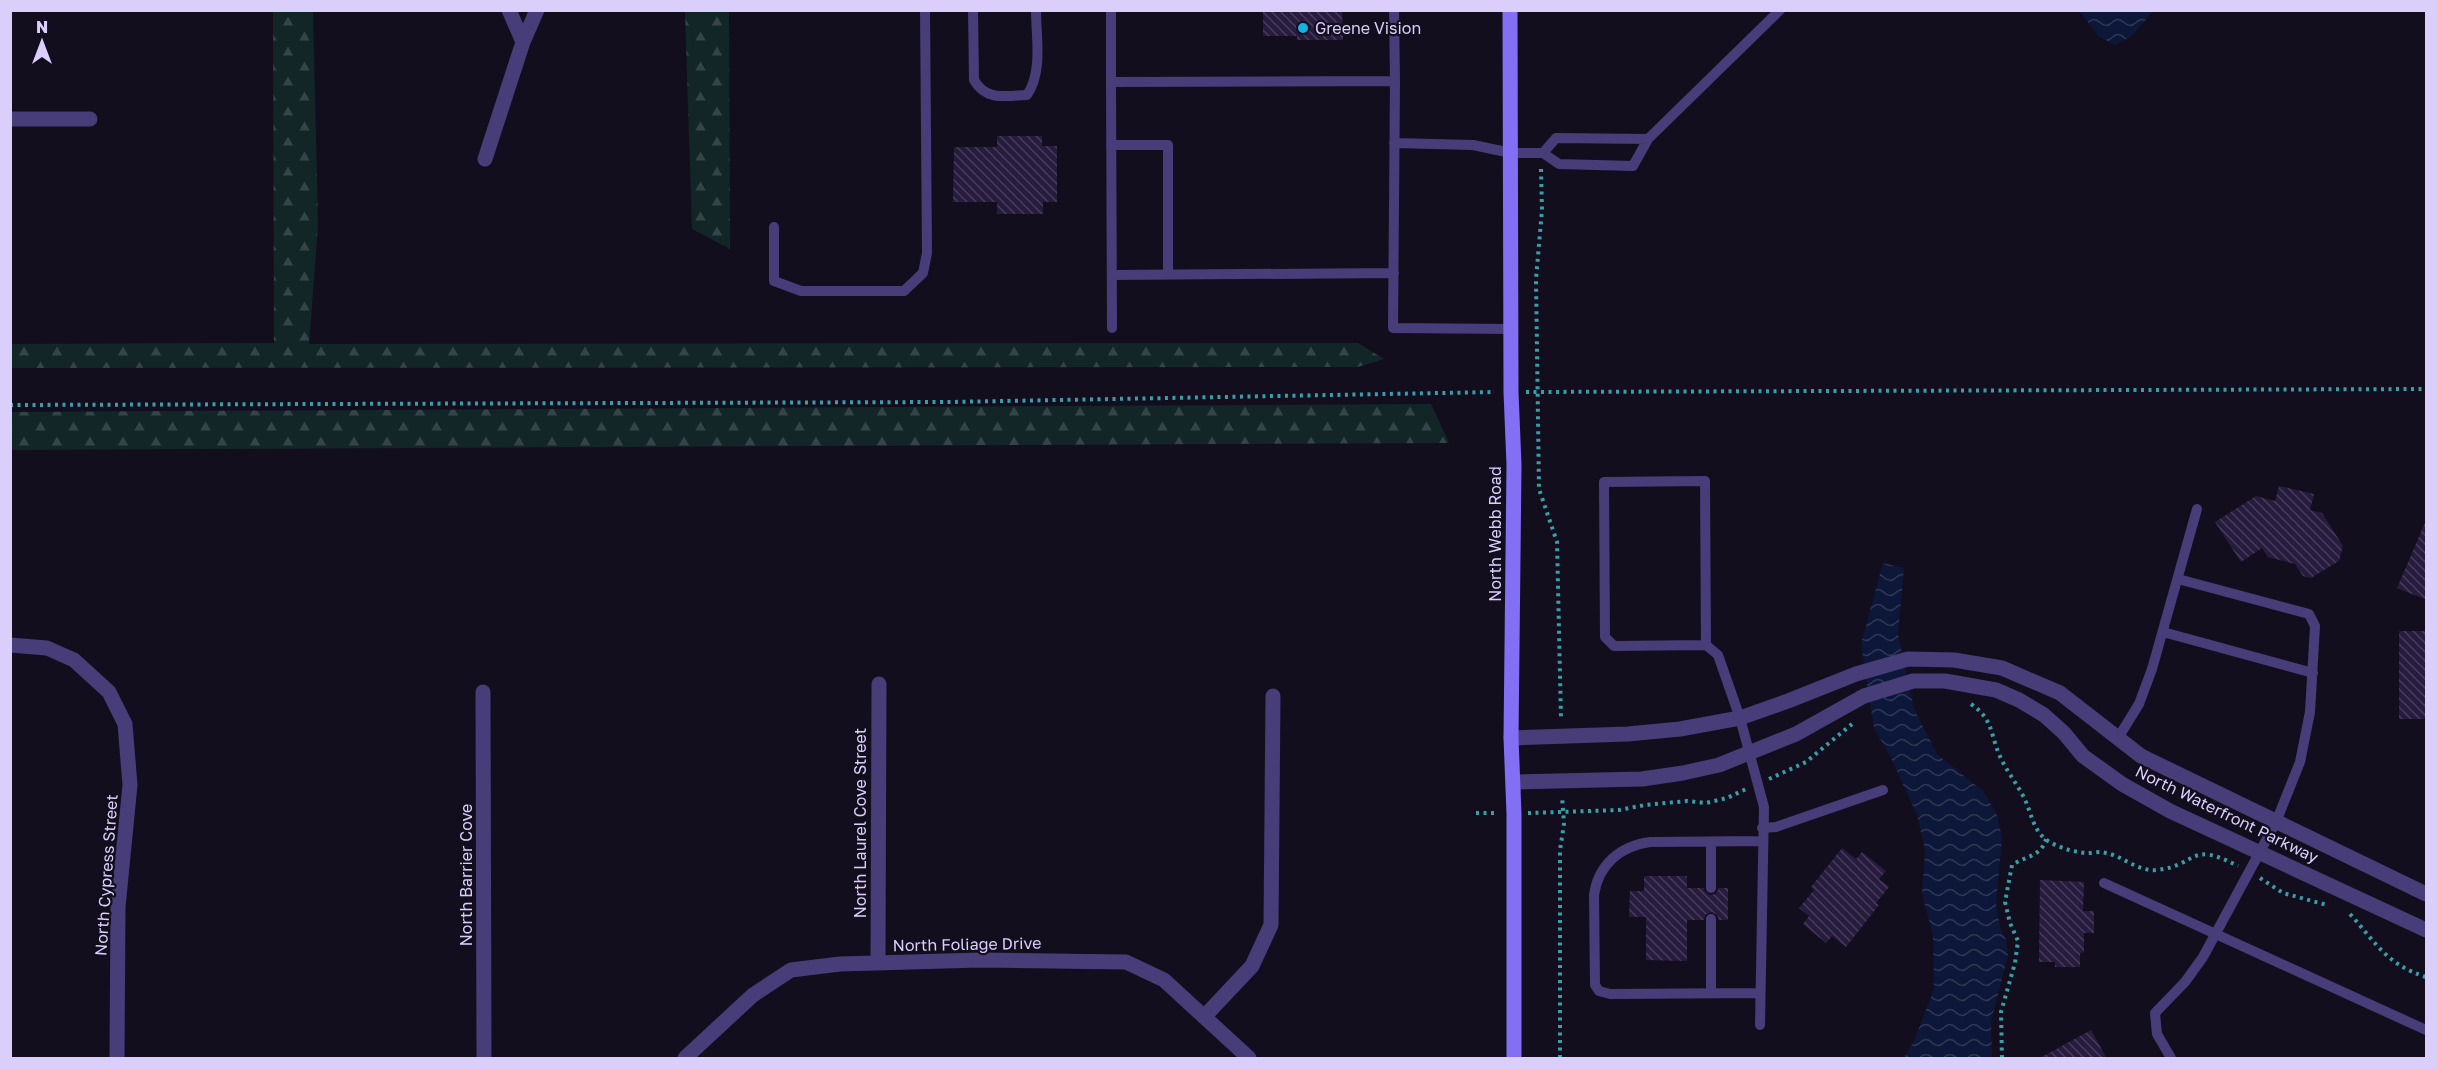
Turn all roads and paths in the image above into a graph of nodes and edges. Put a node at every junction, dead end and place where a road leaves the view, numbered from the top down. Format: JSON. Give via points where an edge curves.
{"nodes":[{"id":1,"x":509,"y":10,"type":"edge"},
{"id":2,"x":537,"y":10,"type":"edge"},
{"id":3,"x":925,"y":10,"type":"edge"},
{"id":4,"x":973,"y":10,"type":"edge"},
{"id":5,"x":1036,"y":10,"type":"edge"},
{"id":6,"x":1111,"y":10,"type":"edge"},
{"id":7,"x":1394,"y":10,"type":"edge"},
{"id":8,"x":1510,"y":10,"type":"edge"},
{"id":9,"x":1780,"y":10,"type":"edge"},
{"id":10,"x":523,"y":42,"type":"junction"},
{"id":11,"x":1395,"y":81,"type":"junction"},
{"id":12,"x":1111,"y":82,"type":"junction"},
{"id":13,"x":10,"y":119,"type":"edge"},
{"id":14,"x":90,"y":119,"type":"dead end"},
{"id":15,"x":1648,"y":139,"type":"junction"},
{"id":16,"x":1394,"y":143,"type":"junction"},
{"id":17,"x":1111,"y":146,"type":"junction"},
{"id":18,"x":1512,"y":153,"type":"junction"},
{"id":19,"x":1540,"y":153,"type":"junction"},
{"id":20,"x":485,"y":159,"type":"dead end"},
{"id":21,"x":774,"y":227,"type":"dead end"},
{"id":22,"x":1394,"y":273,"type":"junction"},
{"id":23,"x":1168,"y":274,"type":"junction"},
{"id":24,"x":1112,"y":275,"type":"junction"},
{"id":25,"x":1112,"y":328,"type":"dead end"},
{"id":26,"x":1512,"y":329,"type":"junction"},
{"id":27,"x":2427,"y":389,"type":"edge"},
{"id":28,"x":1479,"y":392,"type":"dead end"},
{"id":29,"x":1536,"y":392,"type":"junction"},
{"id":30,"x":10,"y":405,"type":"edge"},
{"id":31,"x":2197,"y":509,"type":"dead end"},
{"id":32,"x":2178,"y":579,"type":"junction"},
{"id":33,"x":2163,"y":632,"type":"junction"},
{"id":34,"x":10,"y":645,"type":"edge"},
{"id":35,"x":1706,"y":645,"type":"junction"},
{"id":36,"x":2313,"y":672,"type":"junction"},
{"id":37,"x":879,"y":684,"type":"dead end"},
{"id":38,"x":483,"y":692,"type":"dead end"},
{"id":39,"x":1273,"y":696,"type":"dead end"},
{"id":40,"x":1965,"y":702,"type":"dead end"},
{"id":41,"x":1740,"y":718,"type":"junction"},
{"id":42,"x":1562,"y":736,"type":"junction"},
{"id":43,"x":1511,"y":738,"type":"junction"},
{"id":44,"x":2118,"y":738,"type":"junction"},
{"id":45,"x":1750,"y":753,"type":"junction"},
{"id":46,"x":1562,"y":781,"type":"junction"},
{"id":47,"x":1513,"y":782,"type":"junction"},
{"id":48,"x":1883,"y":790,"type":"dead end"},
{"id":49,"x":2276,"y":822,"type":"junction"},
{"id":50,"x":1762,"y":828,"type":"junction"},
{"id":51,"x":2046,"y":840,"type":"junction"},
{"id":52,"x":1711,"y":842,"type":"junction"},
{"id":53,"x":1762,"y":842,"type":"junction"},
{"id":54,"x":2262,"y":852,"type":"junction"},
{"id":55,"x":2250,"y":873,"type":"junction"},
{"id":56,"x":2104,"y":883,"type":"dead end"},
{"id":57,"x":1711,"y":888,"type":"dead end"},
{"id":58,"x":2427,"y":894,"type":"edge"},
{"id":59,"x":2329,"y":905,"type":"dead end"},
{"id":60,"x":2346,"y":910,"type":"dead end"},
{"id":61,"x":1711,"y":920,"type":"dead end"},
{"id":62,"x":2427,"y":930,"type":"edge"},
{"id":63,"x":2216,"y":933,"type":"junction"},
{"id":64,"x":878,"y":963,"type":"junction"},
{"id":65,"x":2427,"y":977,"type":"edge"},
{"id":66,"x":1711,"y":993,"type":"junction"},
{"id":67,"x":1760,"y":993,"type":"junction"},
{"id":68,"x":1204,"y":1017,"type":"junction"},
{"id":69,"x":1760,"y":1025,"type":"dead end"},
{"id":70,"x":2427,"y":1030,"type":"edge"},
{"id":71,"x":117,"y":1059,"type":"edge"},
{"id":72,"x":484,"y":1059,"type":"edge"},
{"id":73,"x":685,"y":1059,"type":"edge"},
{"id":74,"x":1249,"y":1059,"type":"edge"},
{"id":75,"x":1514,"y":1059,"type":"edge"},
{"id":76,"x":1560,"y":1059,"type":"edge"},
{"id":77,"x":2002,"y":1059,"type":"edge"},
{"id":78,"x":2171,"y":1059,"type":"edge"}],
"edges":[{"from":1,"to":10,"type":"street"},
{"from":2,"to":10,"type":"street"},
{"from":3,"to":21,"type":"lane","via":[[927,253],[923,273],[904,291],[801,291],[774,281]]},
{"from":4,"to":5,"type":"lane","via":[[974,80],[990,96],[1027,95],[1032,87],[1036,76]]},
{"from":6,"to":12,"type":"lane"},
{"from":7,"to":11,"type":"lane"},
{"from":8,"to":18,"type":"main road","name":"North Webb Road"},
{"from":9,"to":15,"type":"lane"},
{"from":10,"to":20,"type":"street"},
{"from":11,"to":12,"type":"lane"},
{"from":11,"to":16,"type":"lane"},
{"from":12,"to":17,"type":"lane"},
{"from":13,"to":14,"type":"street"},
{"from":15,"to":19,"type":"lane","via":[[1556,138]]},
{"from":15,"to":19,"type":"lane","via":[[1633,166],[1558,164]]},
{"from":16,"to":18,"type":"lane","via":[[1473,145]]},
{"from":16,"to":22,"type":"lane"},
{"from":17,"to":23,"type":"lane","via":[[1168,146]]},
{"from":17,"to":24,"type":"lane"},
{"from":18,"to":19,"type":"lane"},
{"from":18,"to":26,"type":"main road","name":"North Webb Road"},
{"from":19,"to":29,"type":"path"},
{"from":22,"to":23,"type":"lane"},
{"from":22,"to":26,"type":"lane","via":[[1393,328]]},
{"from":23,"to":24,"type":"lane"},
{"from":24,"to":25,"type":"lane"},
{"from":26,"to":43,"type":"main road","name":"North Webb Road"},
{"from":27,"to":29,"type":"path"},
{"from":28,"to":30,"type":"path","via":[[949,402]]},
{"from":29,"to":42,"type":"path","via":[[1539,489],[1557,542]]},
{"from":31,"to":32,"type":"lane"},
{"from":32,"to":33,"type":"lane"},
{"from":32,"to":36,"type":"lane","via":[[2309,614],[2315,626]]},
{"from":33,"to":36,"type":"lane"},
{"from":33,"to":44,"type":"lane","via":[[2139,704]]},
{"from":34,"to":71,"type":"street","name":"North Cypress Street","via":[[47,648],[74,660],[109,692],[125,724],[130,785],[118,907]]},
{"from":35,"to":35,"type":"lane","via":[[1614,646],[1605,637],[1604,482],[1705,482]]},
{"from":35,"to":41,"type":"lane","via":[[1718,655]]},
{"from":36,"to":49,"type":"lane","via":[[2300,762]]},
{"from":37,"to":64,"type":"street","name":"North Laurel Cove Street"},
{"from":38,"to":72,"type":"street","name":"North Barrier Cove"},
{"from":39,"to":68,"type":"street","via":[[1271,926],[1252,966]]},
{"from":40,"to":51,"type":"path","via":[[1985,716],[1999,754],[2027,803],[2032,822]]},
{"from":41,"to":42,"type":"street","name":"North Waterfront Parkway","via":[[1680,729]]},
{"from":41,"to":44,"type":"street","name":"North Waterfront Parkway","via":[[1856,674],[1908,659],[1954,660],[2002,668],[2060,693]]},
{"from":41,"to":45,"type":"lane"},
{"from":42,"to":43,"type":"street","name":"North Waterfront Parkway"},
{"from":43,"to":47,"type":"main road","name":"North Webb Road"},
{"from":44,"to":49,"type":"street","name":"North Waterfront Parkway","via":[[2142,756]]},
{"from":45,"to":46,"type":"street","name":"North Waterfront Parkway","via":[[1683,773],[1642,779]]},
{"from":45,"to":50,"type":"lane","via":[[1764,807]]},
{"from":45,"to":54,"type":"street","name":"North Waterfront Parkway","via":[[1796,734],[1864,696],[1913,681],[1944,681],[1996,690],[2044,715],[2083,756],[2122,784],[2170,811]]},
{"from":46,"to":47,"type":"street","name":"North Waterfront Parkway"},
{"from":46,"to":76,"type":"path"},
{"from":47,"to":75,"type":"main road","name":"North Webb Road"},
{"from":48,"to":50,"type":"lane","via":[[1776,827]]},
{"from":49,"to":54,"type":"lane"},
{"from":49,"to":58,"type":"street","name":"North Waterfront Parkway"},
{"from":50,"to":53,"type":"lane"},
{"from":51,"to":55,"type":"path","via":[[2069,850],[2106,853],[2144,870],[2171,867],[2206,853]]},
{"from":51,"to":77,"type":"path","via":[[2044,849],[2012,865],[2008,884],[2005,902],[2018,941],[2016,963],[2001,1012]]},
{"from":52,"to":53,"type":"lane"},
{"from":52,"to":57,"type":"lane"},
{"from":52,"to":66,"type":"lane","via":[[1635,844],[1606,864],[1596,881],[1594,895],[1599,991]]},
{"from":53,"to":67,"type":"lane"},
{"from":54,"to":55,"type":"lane"},
{"from":54,"to":62,"type":"street","name":"North Waterfront Parkway"},
{"from":55,"to":59,"type":"path","via":[[2283,893]]},
{"from":55,"to":63,"type":"lane"},
{"from":56,"to":63,"type":"lane"},
{"from":60,"to":65,"type":"path","via":[[2387,957],[2405,970]]},
{"from":61,"to":66,"type":"lane"},
{"from":63,"to":70,"type":"lane"},
{"from":63,"to":78,"type":"lane","via":[[2185,982],[2155,1013],[2157,1034]]},
{"from":64,"to":68,"type":"street","name":"North Foliage Drive","via":[[1126,962],[1164,980]]},
{"from":64,"to":73,"type":"street","name":"North Foliage Drive","via":[[790,970],[753,995]]},
{"from":66,"to":67,"type":"lane"},
{"from":67,"to":69,"type":"lane"},
{"from":68,"to":74,"type":"street","name":"North Foliage Drive"}]}
